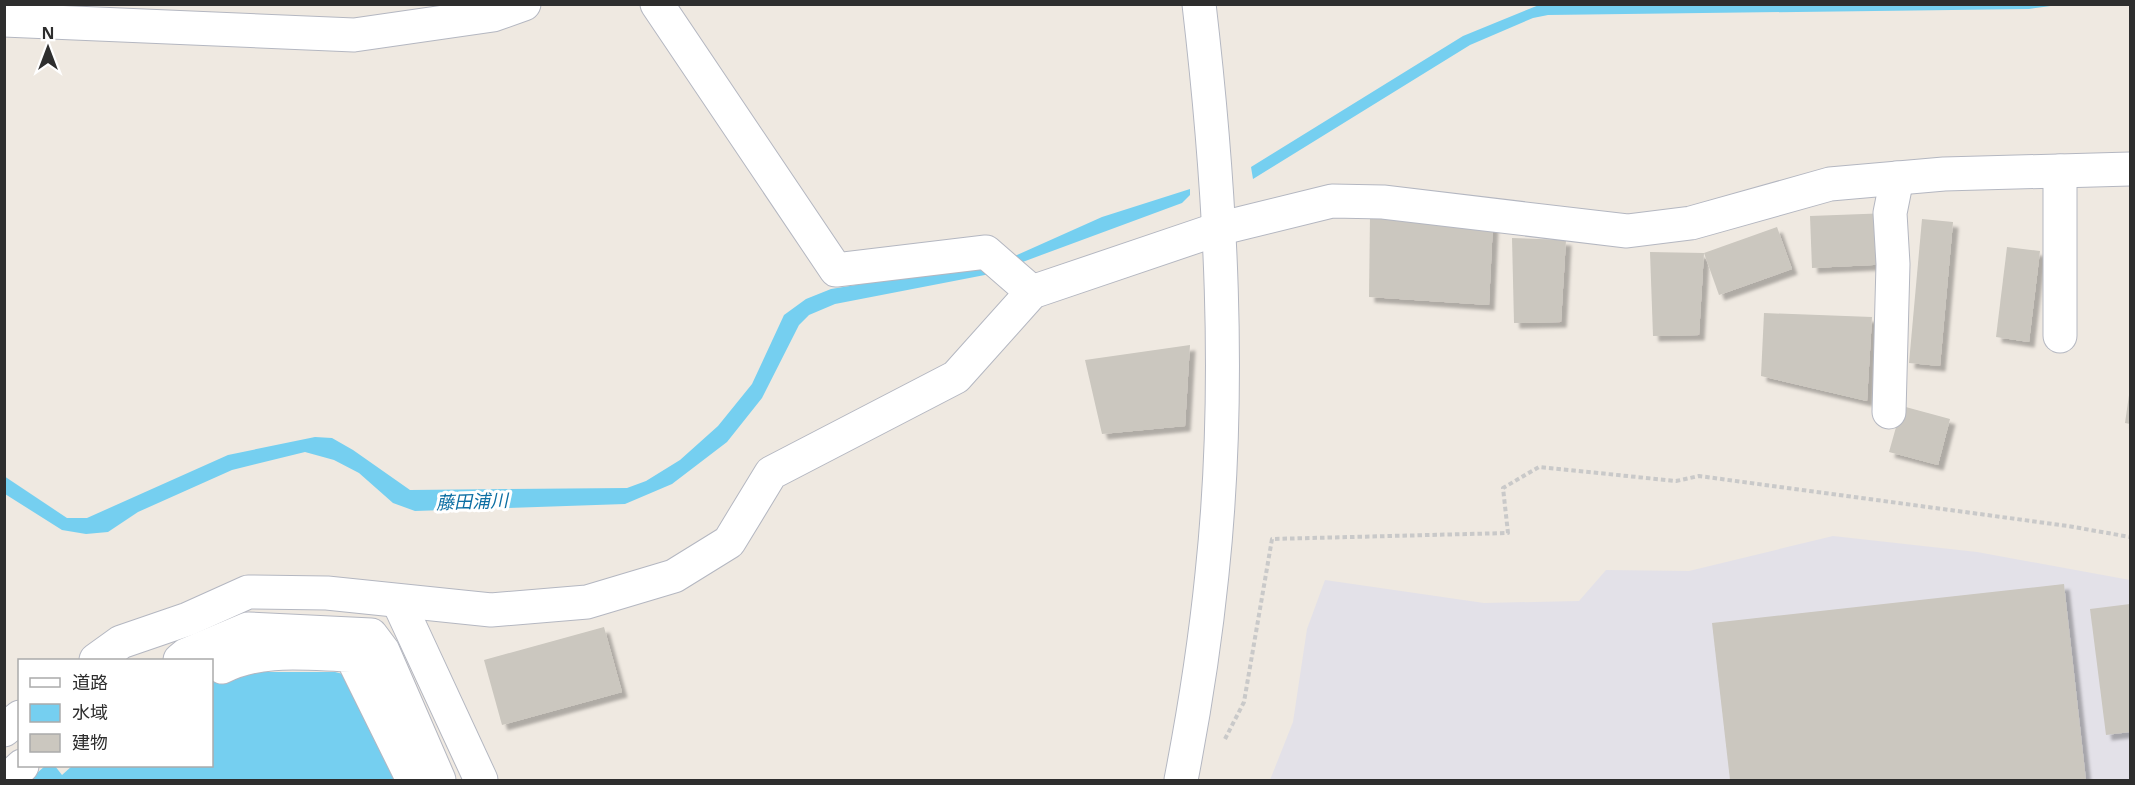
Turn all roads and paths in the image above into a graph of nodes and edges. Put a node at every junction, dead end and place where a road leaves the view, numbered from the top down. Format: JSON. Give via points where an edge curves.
{"nodes":[{"id":1,"x":524,"y":4,"type":"edge"},
{"id":2,"x":657,"y":4,"type":"edge"},
{"id":3,"x":1199,"y":4,"type":"edge"},
{"id":4,"x":4,"y":20,"type":"edge"},
{"id":5,"x":2130,"y":170,"type":"edge"},
{"id":6,"x":2060,"y":171,"type":"junction"},
{"id":7,"x":1897,"y":178,"type":"junction"},
{"id":8,"x":1218,"y":229,"type":"junction"},
{"id":9,"x":1023,"y":284,"type":"junction"},
{"id":10,"x":2060,"y":336,"type":"dead end"},
{"id":11,"x":1889,"y":412,"type":"dead end"},
{"id":12,"x":2130,"y":537,"type":"edge"},
{"id":13,"x":398,"y":601,"type":"junction"},
{"id":14,"x":97,"y":659,"type":"edge"},
{"id":15,"x":181,"y":659,"type":"edge"},
{"id":16,"x":222,"y":667,"type":"dead end"},
{"id":17,"x":18,"y":719,"type":"edge"},
{"id":18,"x":4,"y":730,"type":"edge"},
{"id":19,"x":1220,"y":748,"type":"dead end"},
{"id":20,"x":20,"y":767,"type":"edge"},
{"id":21,"x":7,"y":780,"type":"edge"},
{"id":22,"x":413,"y":780,"type":"edge"},
{"id":23,"x":439,"y":780,"type":"edge"},
{"id":24,"x":481,"y":780,"type":"edge"},
{"id":25,"x":1181,"y":780,"type":"edge"}],
"edges":[{"from":1,"to":4,"type":"street","via":[[493,15],[354,35]]},
{"from":2,"to":9,"type":"street","via":[[836,270],[986,252]]},
{"from":3,"to":8,"type":"street"},
{"from":5,"to":6,"type":"street"},
{"from":6,"to":7,"type":"street"},
{"from":6,"to":10,"type":"street"},
{"from":7,"to":8,"type":"street","via":[[1830,184],[1690,223],[1627,231],[1383,202],[1332,201]]},
{"from":7,"to":11,"type":"street","via":[[1890,213],[1893,264]]},
{"from":8,"to":9,"type":"street"},
{"from":8,"to":25,"type":"street","via":[[1222,398],[1212,574]]},
{"from":9,"to":13,"type":"street","via":[[956,377],[771,473],[729,542],[674,576],[587,602],[491,610]]},
{"from":12,"to":19,"type":"path","via":[[1709,477],[1676,481],[1539,467],[1503,488],[1508,533],[1272,539],[1244,702]]},
{"from":13,"to":14,"type":"street","via":[[327,593],[248,592],[122,642]]},
{"from":13,"to":24,"type":"street"},
{"from":15,"to":23,"type":"street","via":[[248,629],[371,635],[383,651]]},
{"from":16,"to":22,"type":"street","via":[[267,653],[351,655]]},
{"from":17,"to":18,"type":"street"},
{"from":20,"to":21,"type":"street"}]}
